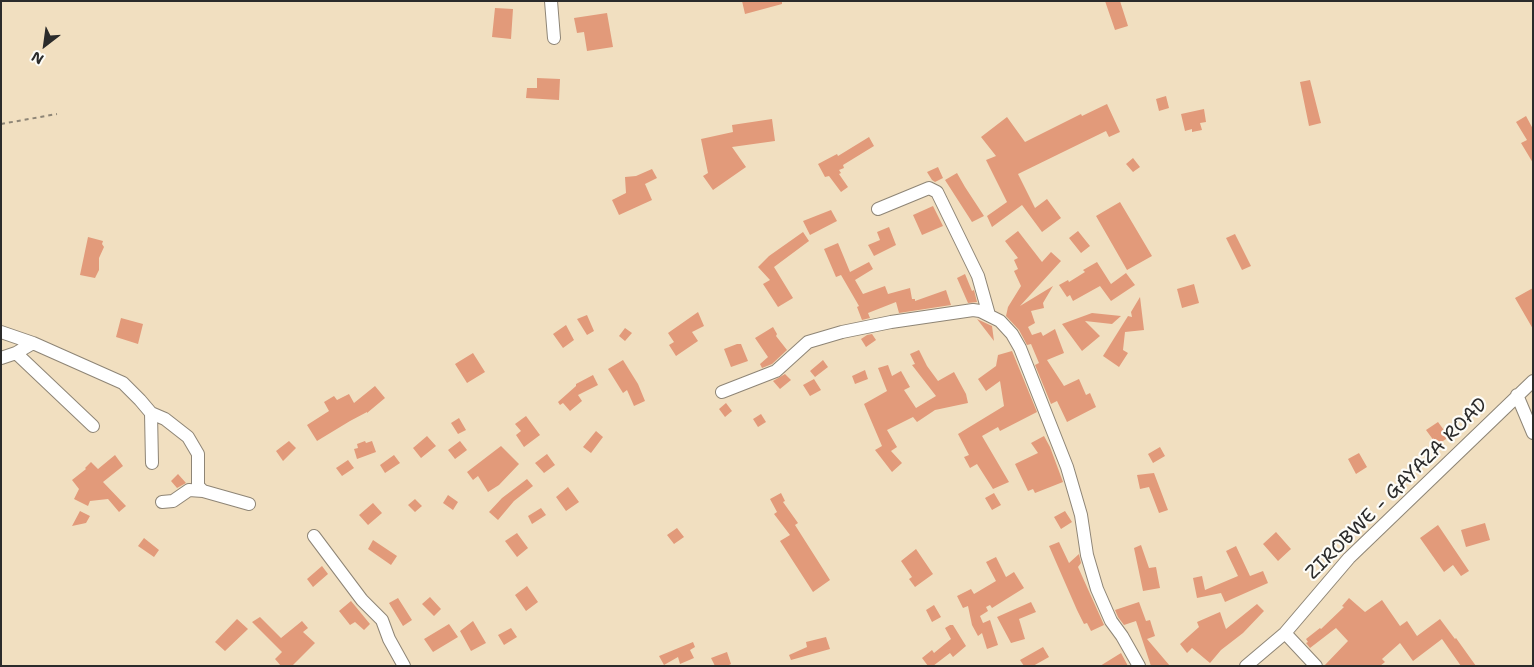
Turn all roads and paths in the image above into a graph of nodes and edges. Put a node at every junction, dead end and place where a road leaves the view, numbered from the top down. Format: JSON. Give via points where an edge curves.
{"nodes":[{"id":1,"x":551,"y":1,"type":"edge"},
{"id":2,"x":554,"y":38,"type":"dead end"},
{"id":3,"x":57,"y":114,"type":"dead end"},
{"id":4,"x":1,"y":124,"type":"edge"},
{"id":5,"x":878,"y":209,"type":"dead end"},
{"id":6,"x":989,"y":315,"type":"junction"},
{"id":7,"x":1,"y":332,"type":"edge"},
{"id":8,"x":33,"y":343,"type":"junction"},
{"id":9,"x":16,"y":353,"type":"junction"},
{"id":10,"x":1,"y":358,"type":"edge"},
{"id":11,"x":1533,"y":381,"type":"edge"},
{"id":12,"x":722,"y":392,"type":"dead end"},
{"id":13,"x":1517,"y":396,"type":"junction"},
{"id":14,"x":151,"y":413,"type":"junction"},
{"id":15,"x":93,"y":426,"type":"dead end"},
{"id":16,"x":1533,"y":433,"type":"edge"},
{"id":17,"x":152,"y":463,"type":"dead end"},
{"id":18,"x":203,"y":491,"type":"junction"},
{"id":19,"x":162,"y":502,"type":"dead end"},
{"id":20,"x":249,"y":504,"type":"dead end"},
{"id":21,"x":314,"y":536,"type":"dead end"},
{"id":22,"x":1286,"y":633,"type":"junction"},
{"id":23,"x":404,"y":666,"type":"edge"},
{"id":24,"x":1139,"y":666,"type":"edge"},
{"id":25,"x":1246,"y":666,"type":"edge"},
{"id":26,"x":1316,"y":666,"type":"edge"}],
"edges":[{"from":1,"to":2,"type":"street"},
{"from":3,"to":4,"type":"path"},
{"from":5,"to":6,"type":"street","via":[[929,188],[937,192],[978,276]]},
{"from":6,"to":12,"type":"street","via":[[973,310],[842,332],[808,342],[776,370]]},
{"from":6,"to":24,"type":"street","via":[[1006,327],[1020,348],[1067,467],[1097,589],[1111,621]]},
{"from":7,"to":8,"type":"street"},
{"from":8,"to":9,"type":"street"},
{"from":8,"to":14,"type":"street","via":[[123,383]]},
{"from":9,"to":10,"type":"street"},
{"from":9,"to":15,"type":"street"},
{"from":11,"to":13,"type":"street","name":"ZIROBWE - GAYAZA ROAD"},
{"from":13,"to":16,"type":"street"},
{"from":13,"to":22,"type":"street","name":"ZIROBWE - GAYAZA ROAD","via":[[1349,558]]},
{"from":14,"to":17,"type":"street"},
{"from":14,"to":18,"type":"street","via":[[166,419],[188,437],[198,454],[198,486]]},
{"from":18,"to":19,"type":"street","via":[[189,490],[173,501]]},
{"from":18,"to":20,"type":"street"},
{"from":21,"to":23,"type":"street","via":[[362,600],[382,620]]},
{"from":22,"to":25,"type":"street","name":"ZIROBWE - GAYAZA ROAD"},
{"from":22,"to":26,"type":"street"}]}
